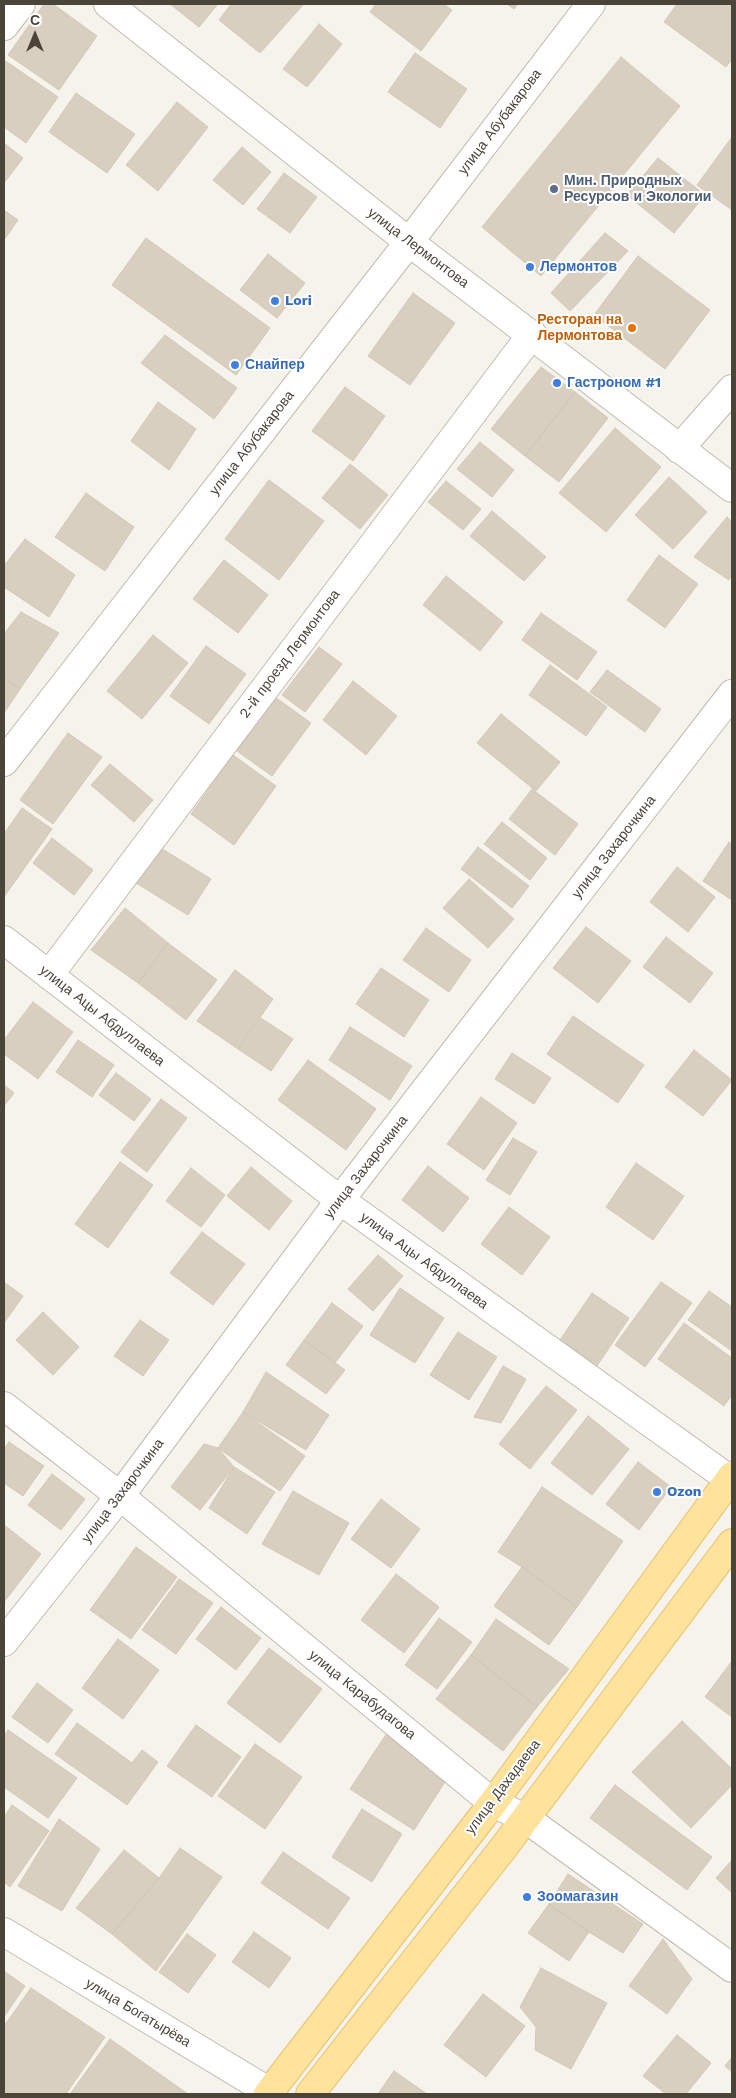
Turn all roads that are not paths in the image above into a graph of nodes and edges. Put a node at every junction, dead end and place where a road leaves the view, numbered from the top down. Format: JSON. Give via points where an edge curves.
{"nodes":[{"id":1,"x":21,"y":4,"type":"edge"},
{"id":2,"x":108,"y":4,"type":"edge"},
{"id":3,"x":591,"y":4,"type":"edge"},
{"id":4,"x":4,"y":26,"type":"edge"},
{"id":5,"x":409,"y":242,"type":"junction"},
{"id":6,"x":532,"y":334,"type":"junction"},
{"id":7,"x":732,"y":389,"type":"edge"},
{"id":8,"x":680,"y":449,"type":"junction"},
{"id":9,"x":732,"y":488,"type":"edge"},
{"id":10,"x":732,"y":694,"type":"edge"},
{"id":11,"x":4,"y":762,"type":"edge"},
{"id":12,"x":4,"y":940,"type":"edge"},
{"id":13,"x":49,"y":975,"type":"junction"},
{"id":14,"x":340,"y":1200,"type":"junction"},
{"id":15,"x":4,"y":1406,"type":"edge"},
{"id":16,"x":731,"y":1479,"type":"edge"},
{"id":17,"x":120,"y":1496,"type":"junction"},
{"id":18,"x":732,"y":1543,"type":"edge"},
{"id":19,"x":4,"y":1642,"type":"edge"},
{"id":20,"x":493,"y":1803,"type":"junction"},
{"id":21,"x":525,"y":1818,"type":"junction"},
{"id":22,"x":4,"y":1932,"type":"edge"},
{"id":23,"x":732,"y":1968,"type":"edge"},
{"id":24,"x":270,"y":2094,"type":"edge"},
{"id":25,"x":310,"y":2094,"type":"edge"}],
"edges":[{"from":1,"to":4,"type":"street"},
{"from":2,"to":5,"type":"street","name":"улица Лермонтова"},
{"from":3,"to":5,"type":"street","name":"улица Абубакарова"},
{"from":5,"to":6,"type":"street","name":"улица Лермонтова"},
{"from":5,"to":11,"type":"street","name":"улица Абубакарова"},
{"from":6,"to":8,"type":"street","name":"улица Лермонтова"},
{"from":6,"to":13,"type":"street","name":"2-й проезд Лермонтова"},
{"from":7,"to":8,"type":"street"},
{"from":8,"to":9,"type":"street","name":"улица Лермонтова"},
{"from":10,"to":14,"type":"street","name":"улица Захарочкина"},
{"from":12,"to":13,"type":"street","name":"улица Ацы Абдуллаева"},
{"from":13,"to":14,"type":"street","name":"улица Ацы Абдуллаева"},
{"from":14,"to":16,"type":"street","name":"улица Ацы Абдуллаева"},
{"from":14,"to":17,"type":"street","name":"улица Захарочкина"},
{"from":15,"to":17,"type":"street","name":"улица Карабудагова"},
{"from":16,"to":20,"type":"main road","name":"улица Дахадаева"},
{"from":17,"to":19,"type":"street","name":"улица Захарочкина"},
{"from":17,"to":20,"type":"street","name":"улица Карабудагова"},
{"from":18,"to":21,"type":"main road"},
{"from":20,"to":21,"type":"street","name":"улица Карабудагова"},
{"from":20,"to":24,"type":"main road","name":"улица Дахадаева"},
{"from":21,"to":23,"type":"street","name":"улица Карабудагова"},
{"from":21,"to":25,"type":"main road"},
{"from":22,"to":24,"type":"street","name":"улица Богатырёва"}]}
